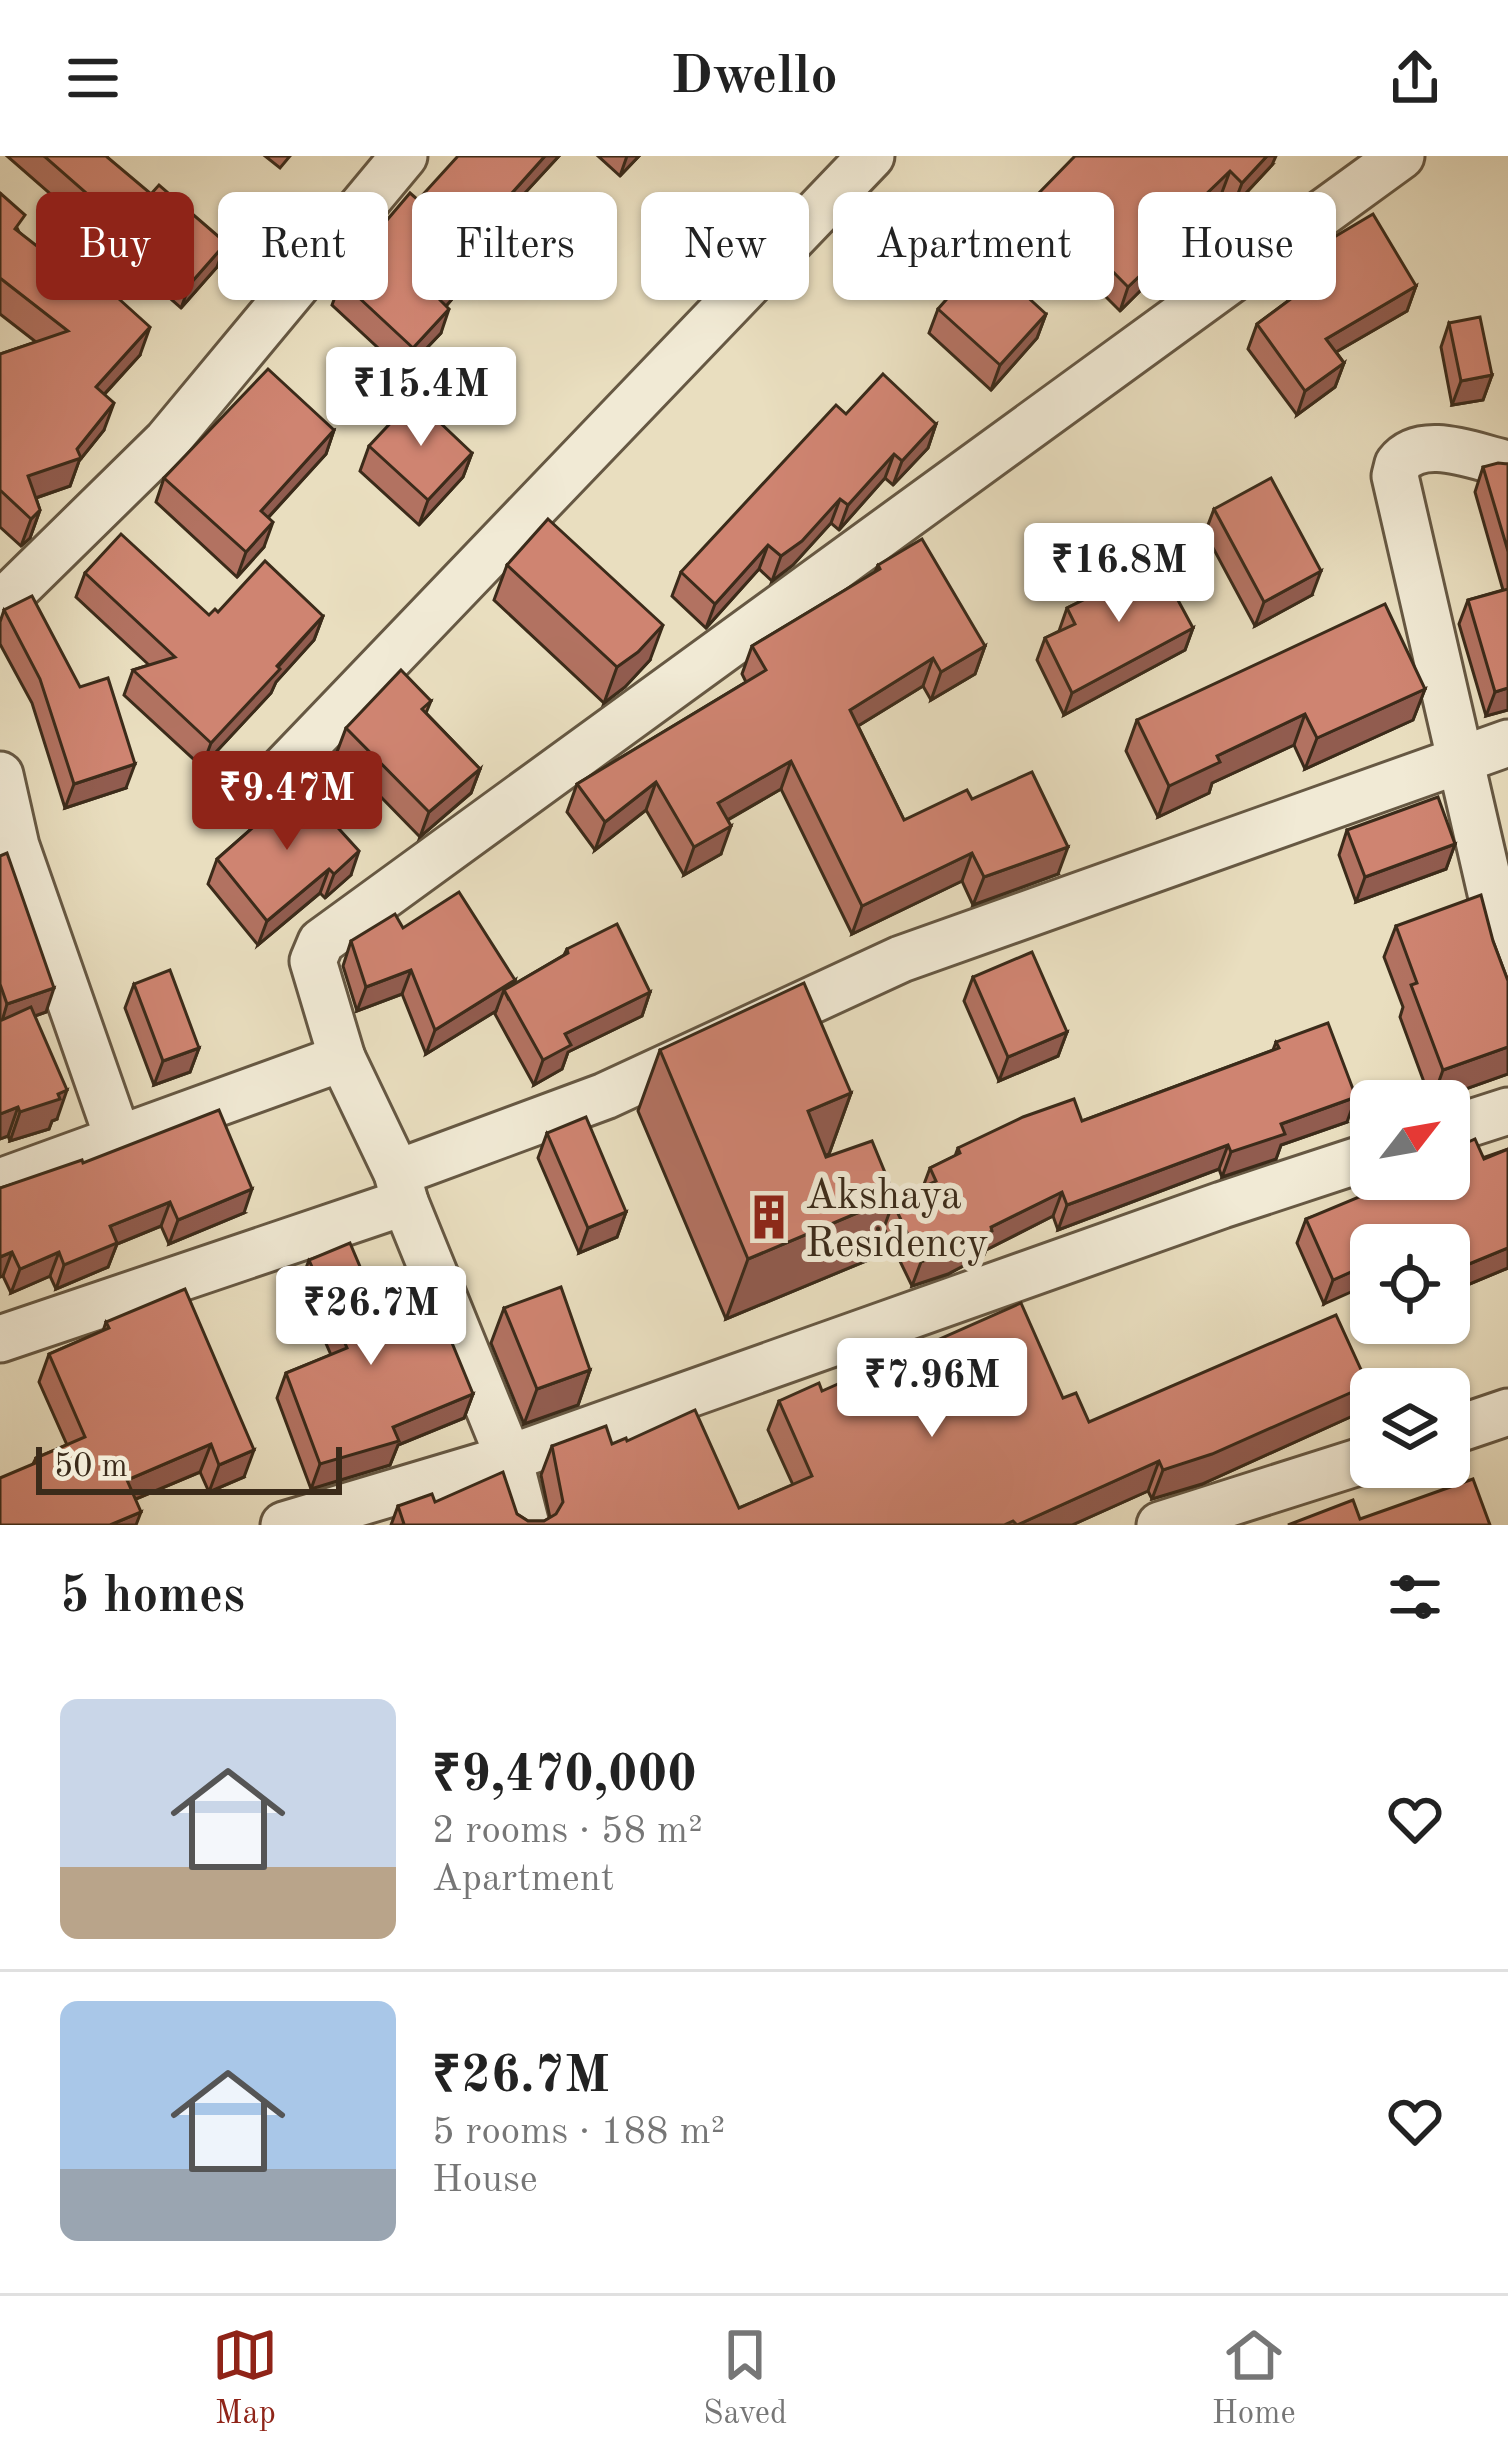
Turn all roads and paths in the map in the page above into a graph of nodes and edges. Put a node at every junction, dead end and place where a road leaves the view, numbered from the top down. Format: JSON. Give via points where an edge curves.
{"nodes":[{"id":1,"x":404,"y":156,"type":"edge"},
{"id":2,"x":871,"y":156,"type":"edge"},
{"id":3,"x":1401,"y":156,"type":"edge"},
{"id":4,"x":1508,"y":464,"type":"edge"},
{"id":5,"x":0,"y":605,"type":"edge"},
{"id":6,"x":1508,"y":743,"type":"edge"},
{"id":7,"x":1459,"y":758,"type":"junction"},
{"id":8,"x":0,"y":775,"type":"edge"},
{"id":9,"x":273,"y":780,"type":"dead end"},
{"id":10,"x":8,"y":849,"type":"edge"},
{"id":11,"x":1508,"y":967,"type":"edge"},
{"id":12,"x":342,"y":1058,"type":"junction"},
{"id":13,"x":1508,"y":1111,"type":"edge"},
{"id":14,"x":1470,"y":1123,"type":"edge"},
{"id":15,"x":119,"y":1142,"type":"junction"},
{"id":16,"x":1350,"y":1163,"type":"edge"},
{"id":17,"x":0,"y":1182,"type":"edge"},
{"id":18,"x":401,"y":1187,"type":"junction"},
{"id":19,"x":0,"y":1339,"type":"edge"},
{"id":20,"x":1508,"y":1412,"type":"edge"},
{"id":21,"x":1470,"y":1425,"type":"edge"},
{"id":22,"x":509,"y":1458,"type":"junction"},
{"id":23,"x":1350,"y":1465,"type":"edge"},
{"id":24,"x":284,"y":1525,"type":"edge"},
{"id":25,"x":526,"y":1525,"type":"edge"},
{"id":26,"x":1160,"y":1525,"type":"edge"}],
"edges":[{"from":1,"to":5,"type":"street","via":[[167,442]]},
{"from":2,"to":9,"type":"street"},
{"from":3,"to":12,"type":"street","via":[[321,942],[313,961]]},
{"from":4,"to":7,"type":"street","via":[[1416,448],[1395,476]]},
{"from":6,"to":7,"type":"street"},
{"from":7,"to":11,"type":"street"},
{"from":7,"to":18,"type":"street","via":[[901,959]]},
{"from":8,"to":10,"type":"street"},
{"from":10,"to":15,"type":"street"},
{"from":12,"to":15,"type":"street"},
{"from":12,"to":18,"type":"street"},
{"from":13,"to":14,"type":"street"},
{"from":15,"to":17,"type":"street"},
{"from":16,"to":22,"type":"street"},
{"from":18,"to":19,"type":"street"},
{"from":18,"to":22,"type":"street"},
{"from":20,"to":21,"type":"street"},
{"from":22,"to":24,"type":"street"},
{"from":22,"to":25,"type":"street"},
{"from":23,"to":26,"type":"street"}]}
